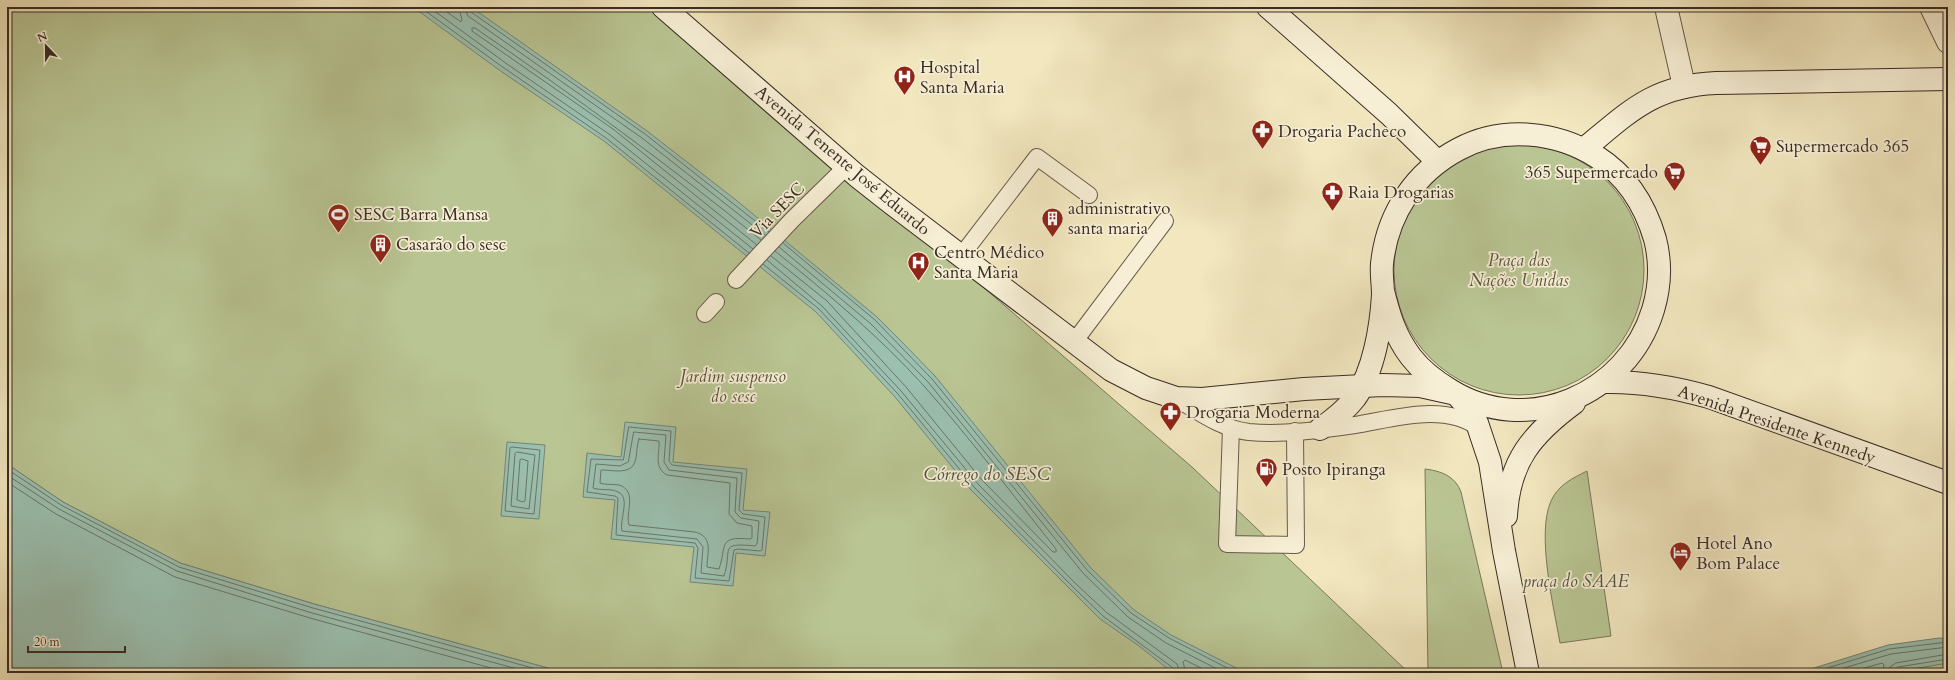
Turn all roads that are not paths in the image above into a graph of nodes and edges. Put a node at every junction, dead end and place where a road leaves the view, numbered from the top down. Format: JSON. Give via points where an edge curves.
{"nodes":[{"id":1,"x":663,"y":7,"type":"edge"},
{"id":2,"x":1268,"y":7,"type":"edge"},
{"id":3,"x":1666,"y":7,"type":"edge"},
{"id":4,"x":1931,"y":7,"type":"edge"},
{"id":5,"x":1948,"y":42,"type":"edge"},
{"id":6,"x":1948,"y":79,"type":"edge"},
{"id":7,"x":1684,"y":86,"type":"junction"},
{"id":8,"x":1584,"y":149,"type":"junction"},
{"id":9,"x":1438,"y":162,"type":"junction"},
{"id":10,"x":846,"y":167,"type":"junction"},
{"id":11,"x":1089,"y":195,"type":"dead end"},
{"id":12,"x":1165,"y":221,"type":"dead end"},
{"id":13,"x":961,"y":256,"type":"junction"},
{"id":14,"x":736,"y":280,"type":"dead end"},
{"id":15,"x":1383,"y":291,"type":"junction"},
{"id":16,"x":716,"y":302,"type":"dead end"},
{"id":17,"x":705,"y":314,"type":"dead end"},
{"id":18,"x":1074,"y":342,"type":"junction"},
{"id":19,"x":1362,"y":386,"type":"junction"},
{"id":20,"x":1598,"y":386,"type":"junction"},
{"id":21,"x":1456,"y":394,"type":"junction"},
{"id":22,"x":1176,"y":398,"type":"junction"},
{"id":23,"x":1231,"y":428,"type":"junction"},
{"id":24,"x":1479,"y":428,"type":"junction"},
{"id":25,"x":1320,"y":429,"type":"junction"},
{"id":26,"x":1295,"y":431,"type":"junction"},
{"id":27,"x":1948,"y":483,"type":"edge"},
{"id":28,"x":1504,"y":551,"type":"junction"},
{"id":29,"x":1528,"y":673,"type":"edge"}],
"edges":[{"from":1,"to":10,"type":"main road","name":"Avenida Tenente José Eduardo"},
{"from":2,"to":9,"type":"main road","via":[[1389,114]]},
{"from":3,"to":7,"type":"main road"},
{"from":4,"to":5,"type":"main road"},
{"from":6,"to":7,"type":"main road","via":[[1723,82]]},
{"from":7,"to":8,"type":"main road","via":[[1641,103]]},
{"from":8,"to":9,"type":"main road","via":[[1547,137],[1509,134],[1484,139],[1460,148]]},
{"from":8,"to":20,"type":"main road","via":[[1605,162],[1624,180],[1639,200],[1650,223],[1657,247],[1659,273],[1649,323],[1622,365]]},
{"from":9,"to":15,"type":"main road","via":[[1404,197],[1393,219],[1382,266]]},
{"from":10,"to":13,"type":"main road","name":"Avenida Tenente José Eduardo"},
{"from":10,"to":14,"type":"lane","name":"Via SESC"},
{"from":11,"to":13,"type":"lane","via":[[1037,157]]},
{"from":12,"to":18,"type":"lane"},
{"from":13,"to":18,"type":"main road","name":"Avenida Tenente José Eduardo"},
{"from":15,"to":19,"type":"main road","via":[[1376,344]]},
{"from":15,"to":21,"type":"main road","via":[[1393,326],[1411,358]]},
{"from":16,"to":17,"type":"lane"},
{"from":18,"to":22,"type":"main road","name":"Avenida Tenente José Eduardo","via":[[1112,370],[1146,388]]},
{"from":19,"to":21,"type":"main road","name":"Avenida Tenente José Eduardo","via":[[1420,386]]},
{"from":19,"to":22,"type":"main road","name":"Avenida Tenente José Eduardo","via":[[1202,399]]},
{"from":19,"to":25,"type":"main road","via":[[1346,409]]},
{"from":20,"to":21,"type":"main road","via":[[1567,402],[1547,407],[1512,410],[1484,405]]},
{"from":20,"to":27,"type":"main road","name":"Avenida Presidente Kennedy","via":[[1648,383],[1709,397]]},
{"from":20,"to":28,"type":"main road","via":[[1556,417],[1523,452],[1512,476],[1507,497]]},
{"from":21,"to":24,"type":"main road","via":[[1472,412]]},
{"from":22,"to":23,"type":"lane"},
{"from":23,"to":26,"type":"lane","via":[[1253,432]]},
{"from":23,"to":26,"type":"lane","via":[[1227,544],[1296,545]]},
{"from":24,"to":25,"type":"lane","via":[[1460,419],[1423,414]]},
{"from":24,"to":28,"type":"main road","via":[[1490,462]]},
{"from":25,"to":26,"type":"lane"},
{"from":28,"to":29,"type":"main road"}]}
